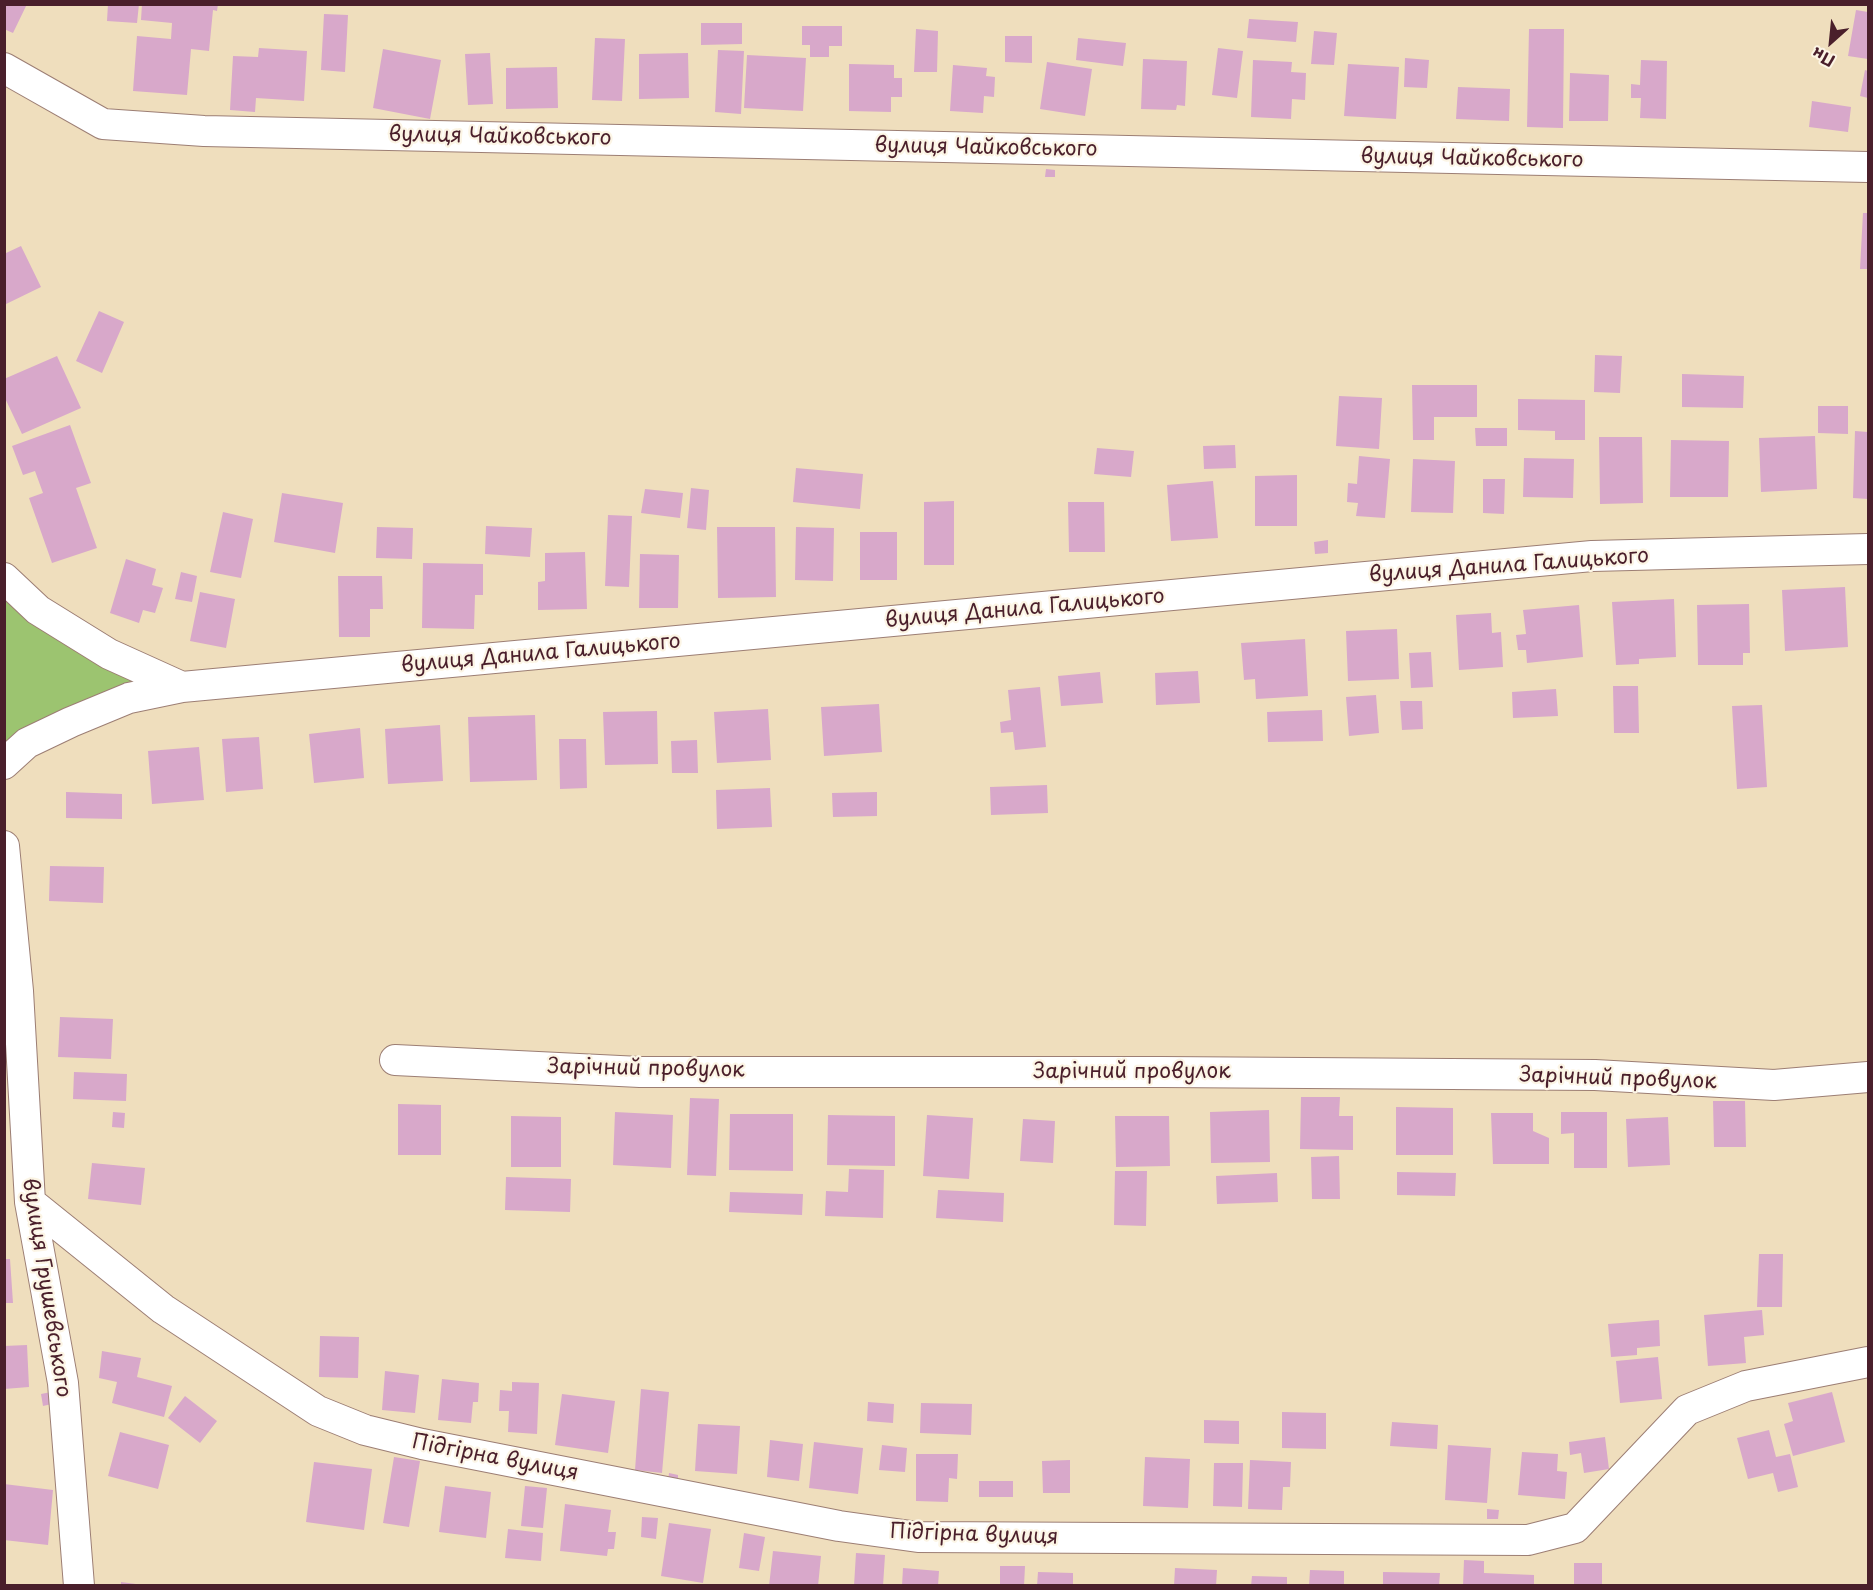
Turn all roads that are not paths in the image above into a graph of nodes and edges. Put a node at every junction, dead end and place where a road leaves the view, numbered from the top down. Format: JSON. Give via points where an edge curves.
{"nodes":[{"id":1,"x":4,"y":68,"type":"edge"},
{"id":2,"x":1869,"y":167,"type":"edge"},
{"id":3,"x":1869,"y":549,"type":"edge"},
{"id":4,"x":4,"y":578,"type":"edge"},
{"id":5,"x":182,"y":687,"type":"junction"},
{"id":6,"x":4,"y":764,"type":"edge"},
{"id":7,"x":4,"y":846,"type":"edge"},
{"id":8,"x":395,"y":1060,"type":"dead end"},
{"id":9,"x":1869,"y":1077,"type":"edge"},
{"id":10,"x":30,"y":1202,"type":"junction"},
{"id":11,"x":1869,"y":1362,"type":"edge"},
{"id":12,"x":79,"y":1586,"type":"edge"}],
"edges":[{"from":1,"to":2,"type":"street","name":"вулиця Чайковського","via":[[103,124],[216,131]]},
{"from":3,"to":5,"type":"street","name":"вулиця Данила Галицького","via":[[1592,556]]},
{"from":4,"to":5,"type":"street","name":"вулиця Данила Галицького","via":[[38,610],[109,654]]},
{"from":5,"to":6,"type":"street","name":"вулиця Данила Галицького","via":[[129,698],[71,722],[27,742]]},
{"from":7,"to":10,"type":"street","name":"вулиця Грушевського","via":[[18,991]]},
{"from":8,"to":9,"type":"street","name":"Зарічний провулок","via":[[640,1072],[1595,1075],[1774,1085]]},
{"from":10,"to":11,"type":"street","name":"Підгірна вулиця","via":[[162,1309],[318,1411],[365,1430],[839,1527],[918,1537],[1528,1540],[1575,1528],[1687,1410],[1746,1386]]},
{"from":10,"to":12,"type":"street","name":"вулиця Грушевського","via":[[63,1383]]}]}
